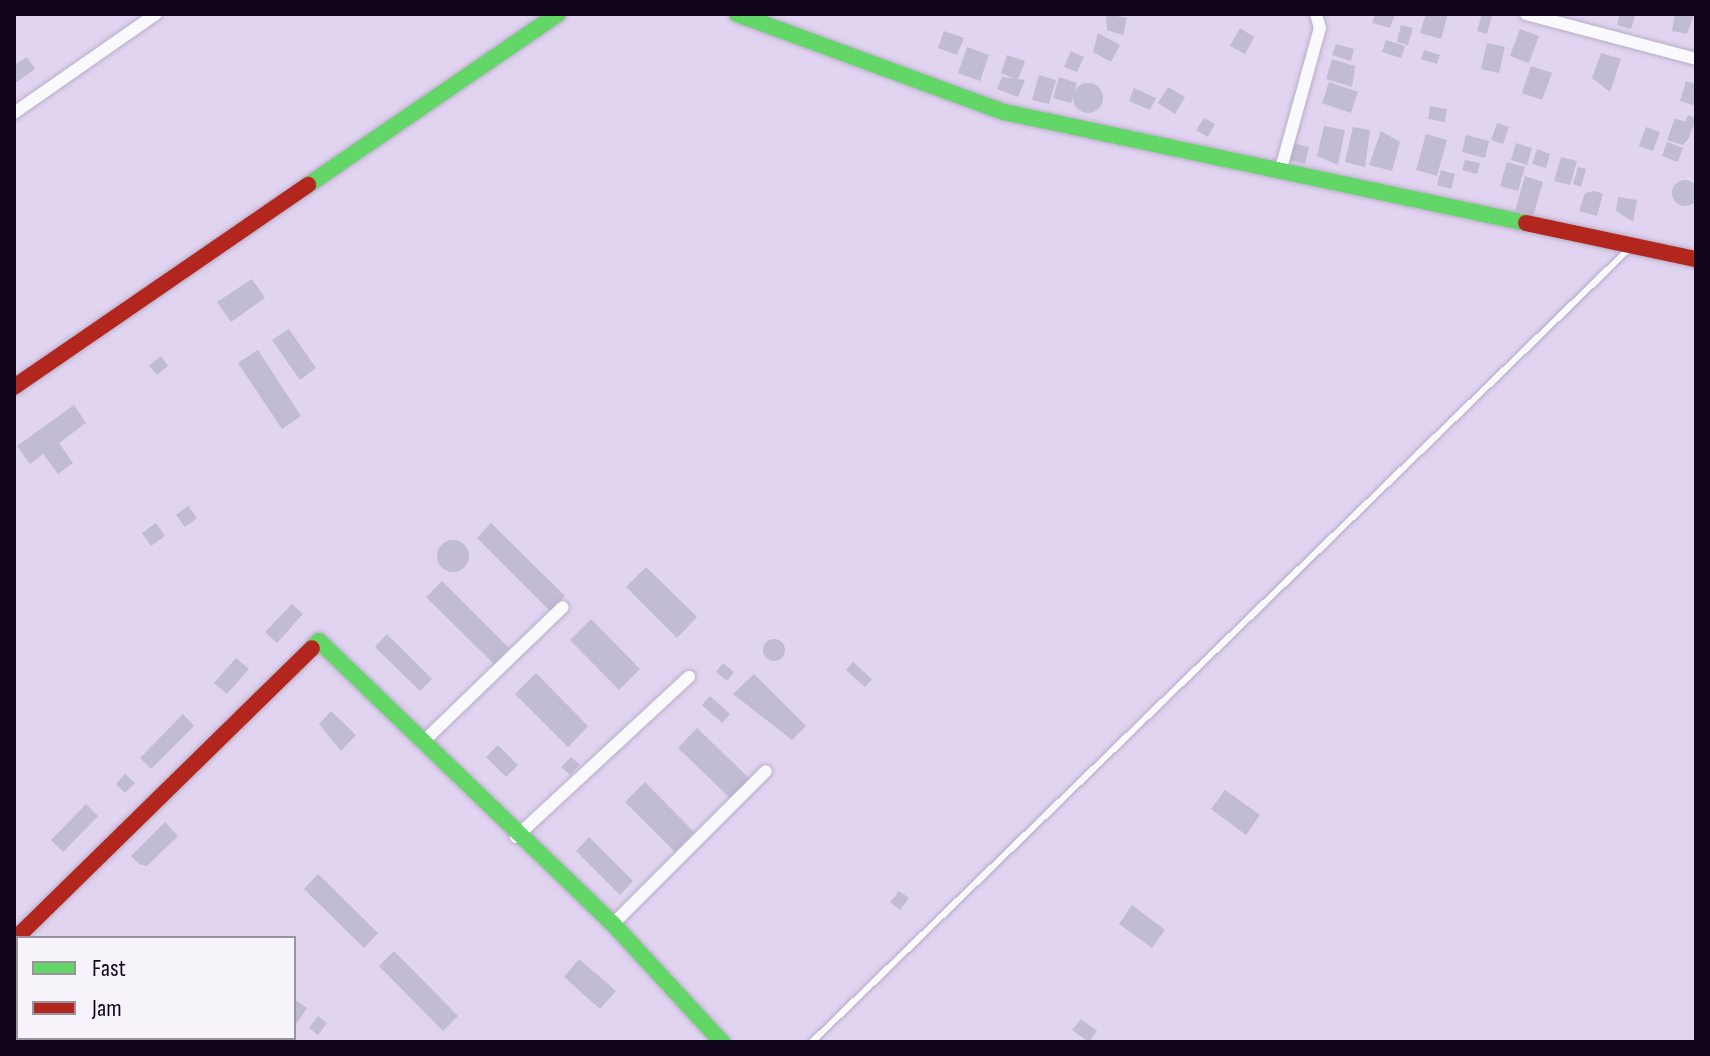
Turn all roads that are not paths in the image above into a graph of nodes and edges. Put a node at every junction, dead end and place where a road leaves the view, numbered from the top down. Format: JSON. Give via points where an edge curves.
{"nodes":[{"id":1,"x":156,"y":14,"type":"edge"},
{"id":2,"x":558,"y":14,"type":"edge"},
{"id":3,"x":737,"y":14,"type":"edge"},
{"id":4,"x":1316,"y":14,"type":"edge"},
{"id":5,"x":1526,"y":14,"type":"edge"},
{"id":6,"x":1696,"y":59,"type":"edge"},
{"id":7,"x":14,"y":113,"type":"edge"},
{"id":8,"x":1280,"y":172,"type":"junction"},
{"id":9,"x":1630,"y":247,"type":"junction"},
{"id":10,"x":1696,"y":259,"type":"edge"},
{"id":11,"x":14,"y":387,"type":"edge"},
{"id":12,"x":563,"y":607,"type":"dead end"},
{"id":13,"x":689,"y":677,"type":"dead end"},
{"id":14,"x":423,"y":742,"type":"junction"},
{"id":15,"x":766,"y":771,"type":"dead end"},
{"id":16,"x":516,"y":837,"type":"junction"},
{"id":17,"x":613,"y":924,"type":"junction"},
{"id":18,"x":18,"y":936,"type":"edge"},
{"id":19,"x":722,"y":1042,"type":"edge"},
{"id":20,"x":812,"y":1042,"type":"edge"}],
"edges":[{"from":1,"to":7,"type":"street"},
{"from":2,"to":11,"type":"street"},
{"from":3,"to":8,"type":"street","via":[[1004,112]]},
{"from":4,"to":8,"type":"street","via":[[1320,28]]},
{"from":5,"to":6,"type":"street"},
{"from":8,"to":9,"type":"street"},
{"from":9,"to":10,"type":"street"},
{"from":9,"to":20,"type":"lane"},
{"from":12,"to":14,"type":"street"},
{"from":13,"to":16,"type":"street"},
{"from":14,"to":16,"type":"street"},
{"from":14,"to":18,"type":"street","via":[[319,641]]},
{"from":15,"to":17,"type":"street"},
{"from":16,"to":17,"type":"street"},
{"from":17,"to":19,"type":"street"}]}
